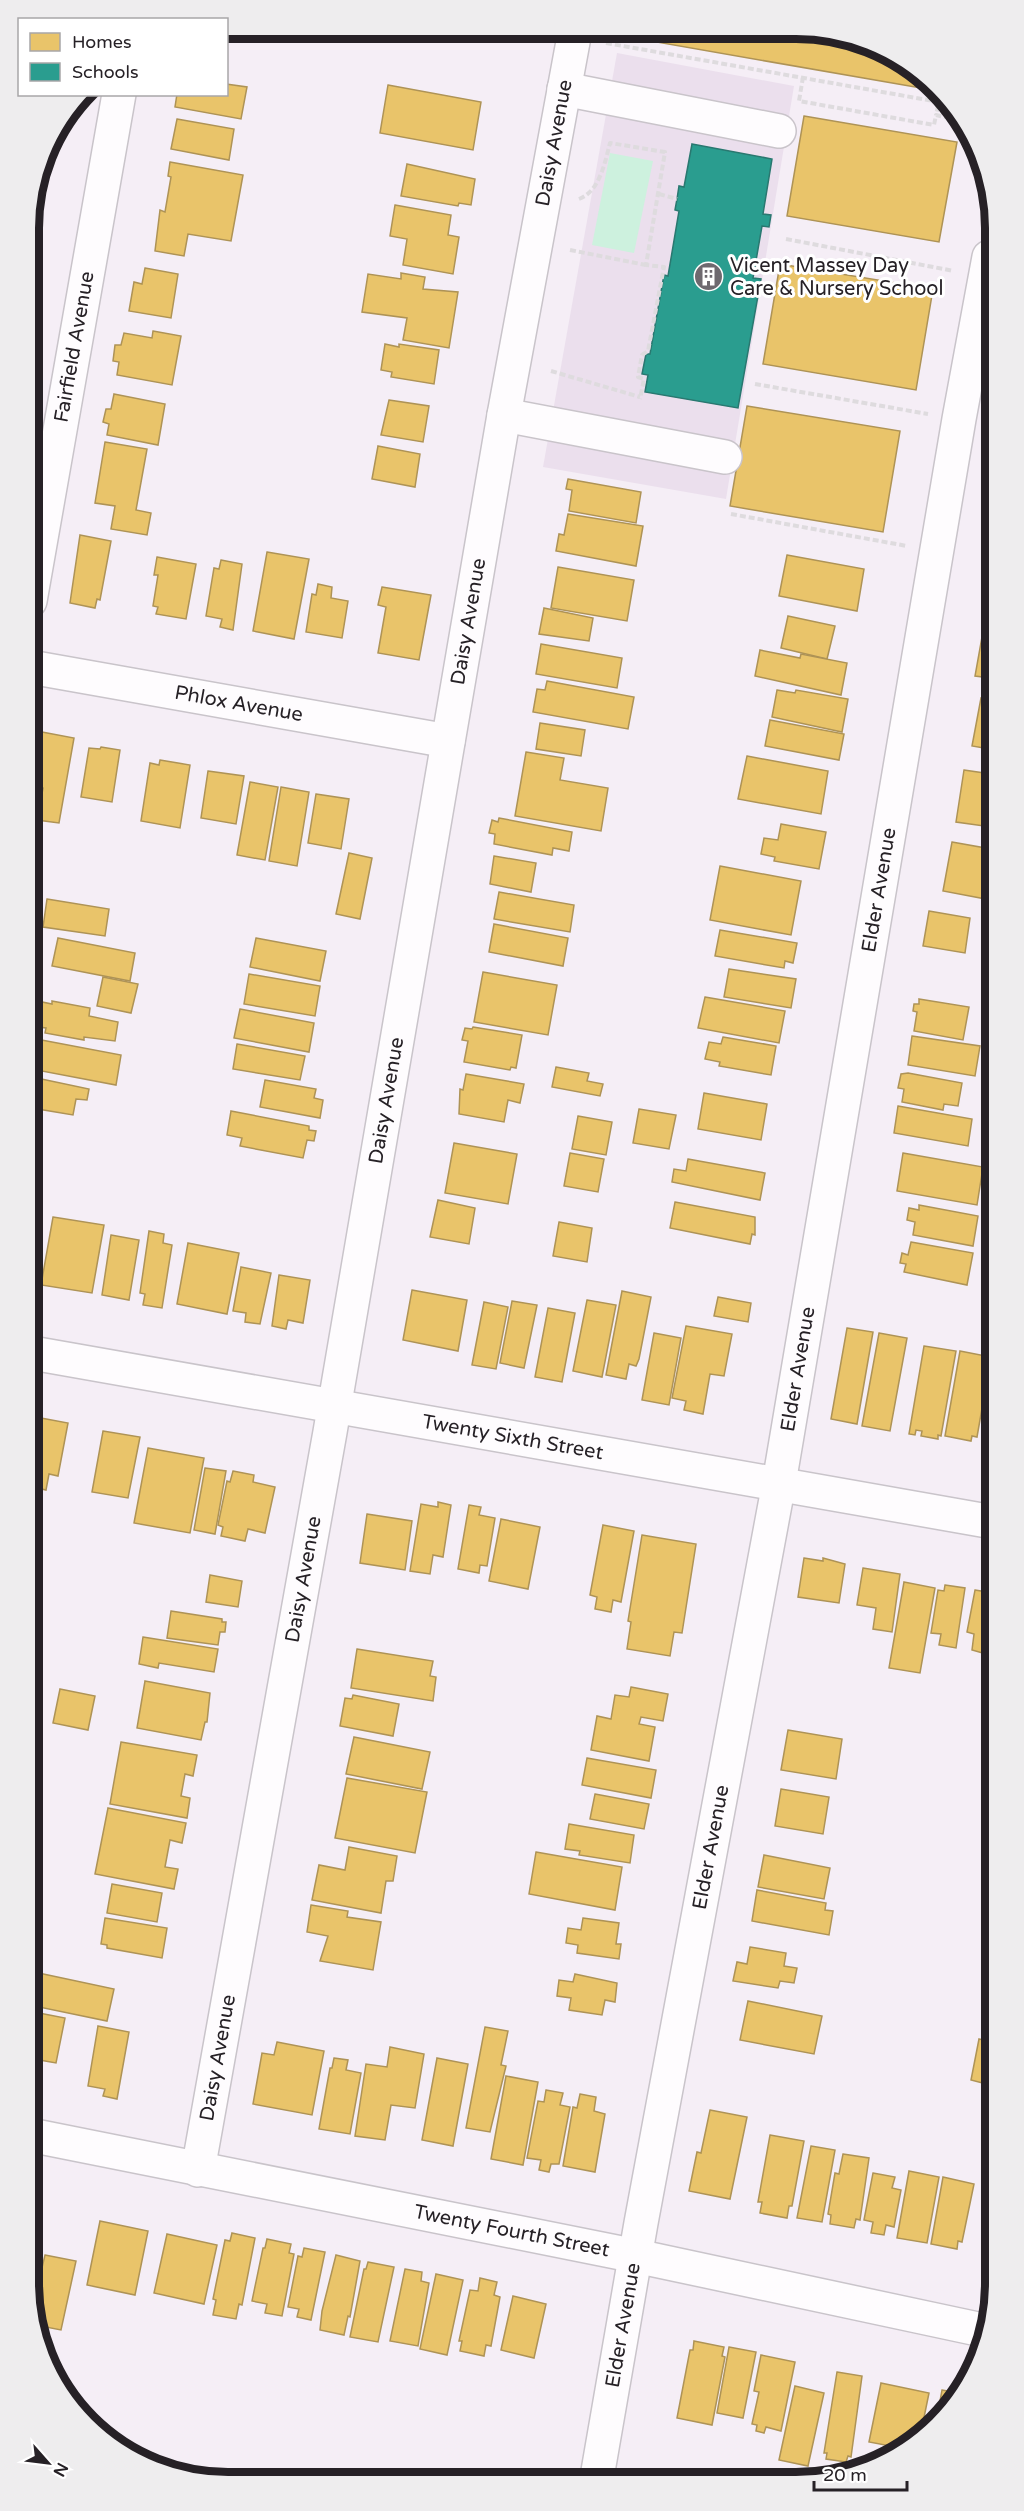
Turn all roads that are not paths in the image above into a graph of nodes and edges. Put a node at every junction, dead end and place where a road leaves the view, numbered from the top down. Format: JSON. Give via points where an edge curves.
{"nodes":[{"id":1,"x":573,"y":39,"type":"edge"},
{"id":2,"x":564,"y":89,"type":"junction"},
{"id":3,"x":119,"y":96,"type":"edge"},
{"id":4,"x":779,"y":131,"type":"dead end"},
{"id":5,"x":976,"y":265,"type":"edge"},
{"id":6,"x":504,"y":415,"type":"junction"},
{"id":7,"x":725,"y":457,"type":"dead end"},
{"id":8,"x":39,"y":550,"type":"edge"},
{"id":9,"x":39,"y":669,"type":"edge"},
{"id":10,"x":448,"y":741,"type":"junction"},
{"id":11,"x":39,"y":1354,"type":"edge"},
{"id":12,"x":335,"y":1406,"type":"junction"},
{"id":13,"x":779,"y":1483,"type":"junction"},
{"id":14,"x":985,"y":1521,"type":"edge"},
{"id":15,"x":39,"y":2137,"type":"edge"},
{"id":16,"x":198,"y":2170,"type":"junction"},
{"id":17,"x":636,"y":2256,"type":"junction"},
{"id":18,"x":979,"y":2329,"type":"edge"},
{"id":19,"x":598,"y":2472,"type":"edge"}],
"edges":[{"from":1,"to":2,"type":"street","name":"Daisy Avenue"},
{"from":2,"to":4,"type":"street"},
{"from":2,"to":6,"type":"street","name":"Daisy Avenue"},
{"from":3,"to":8,"type":"street","name":"Fairfield Avenue"},
{"from":5,"to":13,"type":"street","name":"Elder Avenue","via":[[959,419]]},
{"from":6,"to":7,"type":"street"},
{"from":6,"to":10,"type":"street","name":"Daisy Avenue"},
{"from":9,"to":10,"type":"street","name":"Phlox Avenue"},
{"from":10,"to":12,"type":"street","name":"Daisy Avenue"},
{"from":11,"to":12,"type":"street","name":"Twenty Sixth Street"},
{"from":12,"to":13,"type":"street","name":"Twenty Sixth Street"},
{"from":12,"to":16,"type":"street","name":"Daisy Avenue"},
{"from":13,"to":14,"type":"street","name":"Twenty Sixth Street"},
{"from":13,"to":17,"type":"street","name":"Elder Avenue"},
{"from":15,"to":16,"type":"street","name":"Twenty Fourth Street"},
{"from":16,"to":17,"type":"street","name":"Twenty Fourth Street"},
{"from":17,"to":18,"type":"street","name":"Twenty Fourth Street"},
{"from":17,"to":19,"type":"street","name":"Elder Avenue"}]}
